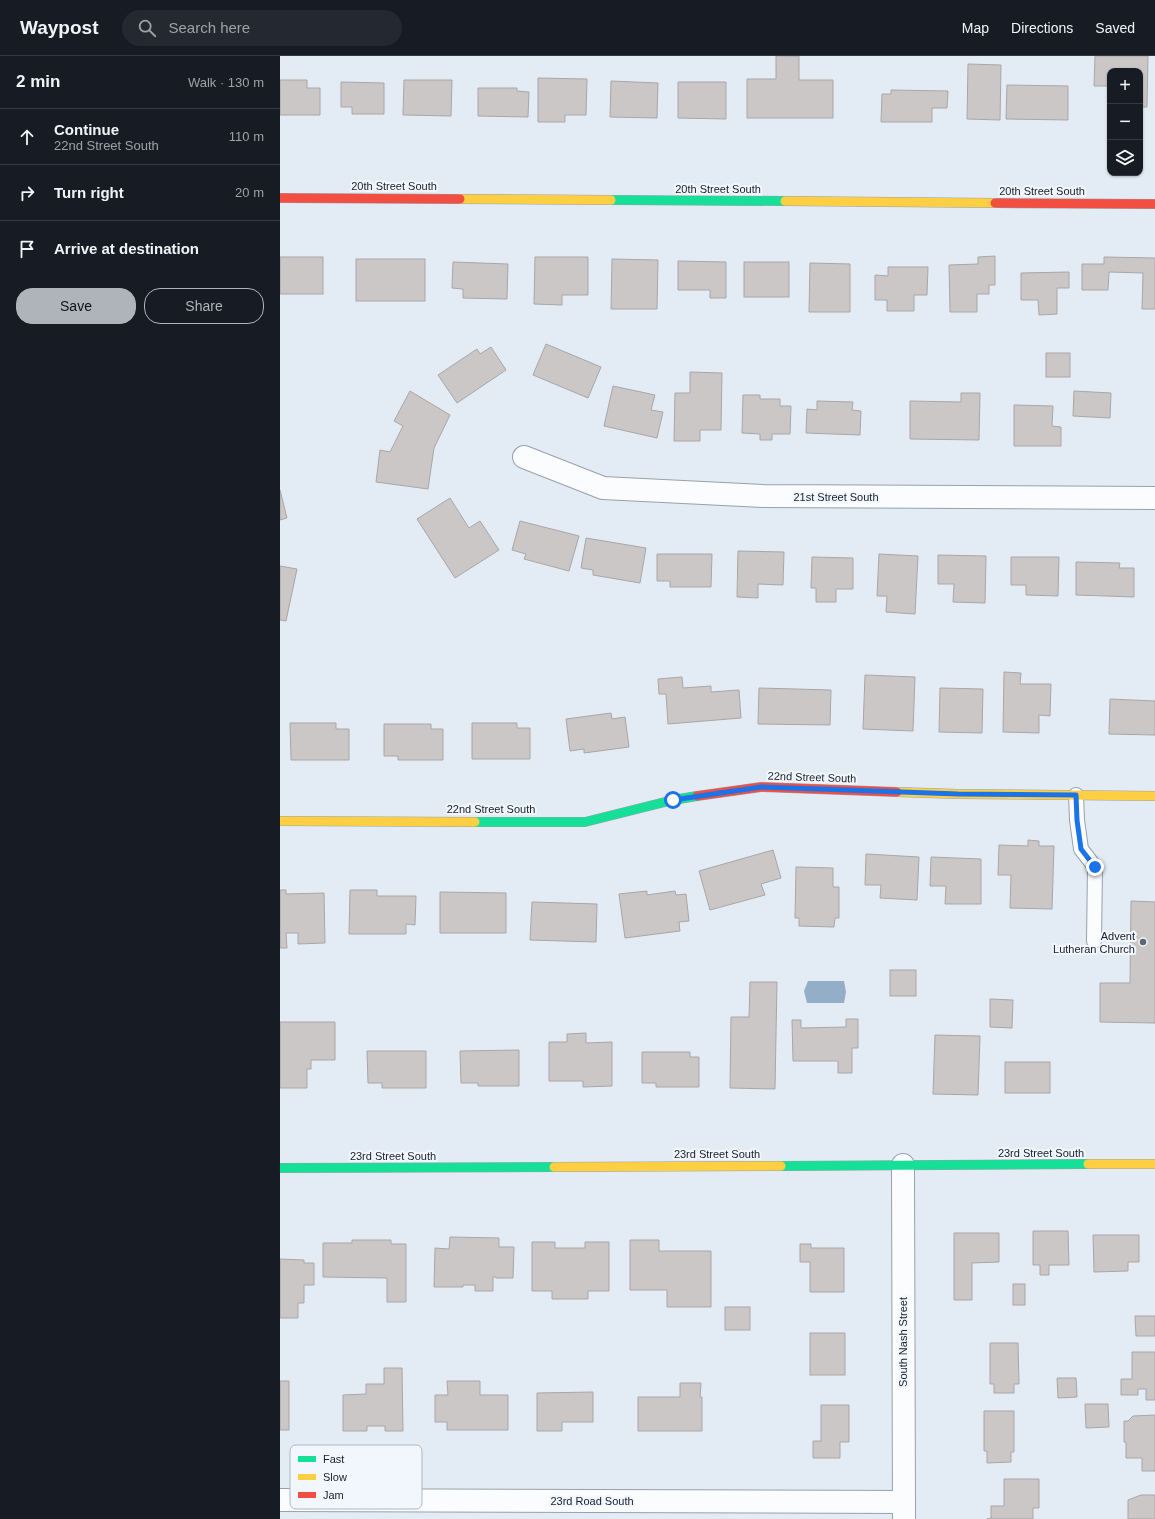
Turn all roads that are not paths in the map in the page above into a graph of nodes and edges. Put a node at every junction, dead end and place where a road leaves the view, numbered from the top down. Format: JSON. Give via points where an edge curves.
{"nodes":[{"id":1,"x":280,"y":198,"type":"edge"},
{"id":2,"x":1155,"y":204,"type":"edge"},
{"id":3,"x":524,"y":457,"type":"dead end"},
{"id":4,"x":1155,"y":498,"type":"edge"},
{"id":5,"x":1076,"y":795,"type":"junction"},
{"id":6,"x":1155,"y":796,"type":"edge"},
{"id":7,"x":280,"y":821,"type":"edge"},
{"id":8,"x":1094,"y":941,"type":"dead end"},
{"id":9,"x":1155,"y":1164,"type":"edge"},
{"id":10,"x":903,"y":1165,"type":"junction"},
{"id":11,"x":280,"y":1168,"type":"edge"},
{"id":12,"x":280,"y":1500,"type":"edge"},
{"id":13,"x":290,"y":1500,"type":"edge"},
{"id":14,"x":422,"y":1502,"type":"edge"},
{"id":15,"x":904,"y":1510,"type":"edge"}],
"edges":[{"from":1,"to":2,"type":"street","name":"20th Street South"},
{"from":3,"to":4,"type":"street","name":"21st Street South","via":[[603,488],[763,496]]},
{"from":5,"to":6,"type":"street","name":"22nd Street South"},
{"from":5,"to":7,"type":"street","name":"22nd Street South","via":[[761,787],[673,800],[585,822]]},
{"from":5,"to":8,"type":"lane","via":[[1081,849],[1095,867]]},
{"from":9,"to":10,"type":"street","name":"23rd Street South"},
{"from":10,"to":11,"type":"street","name":"23rd Street South"},
{"from":10,"to":15,"type":"street","name":"South Nash Street"},
{"from":12,"to":13,"type":"street","name":"23rd Road South"},
{"from":14,"to":15,"type":"street","name":"23rd Road South"}]}
